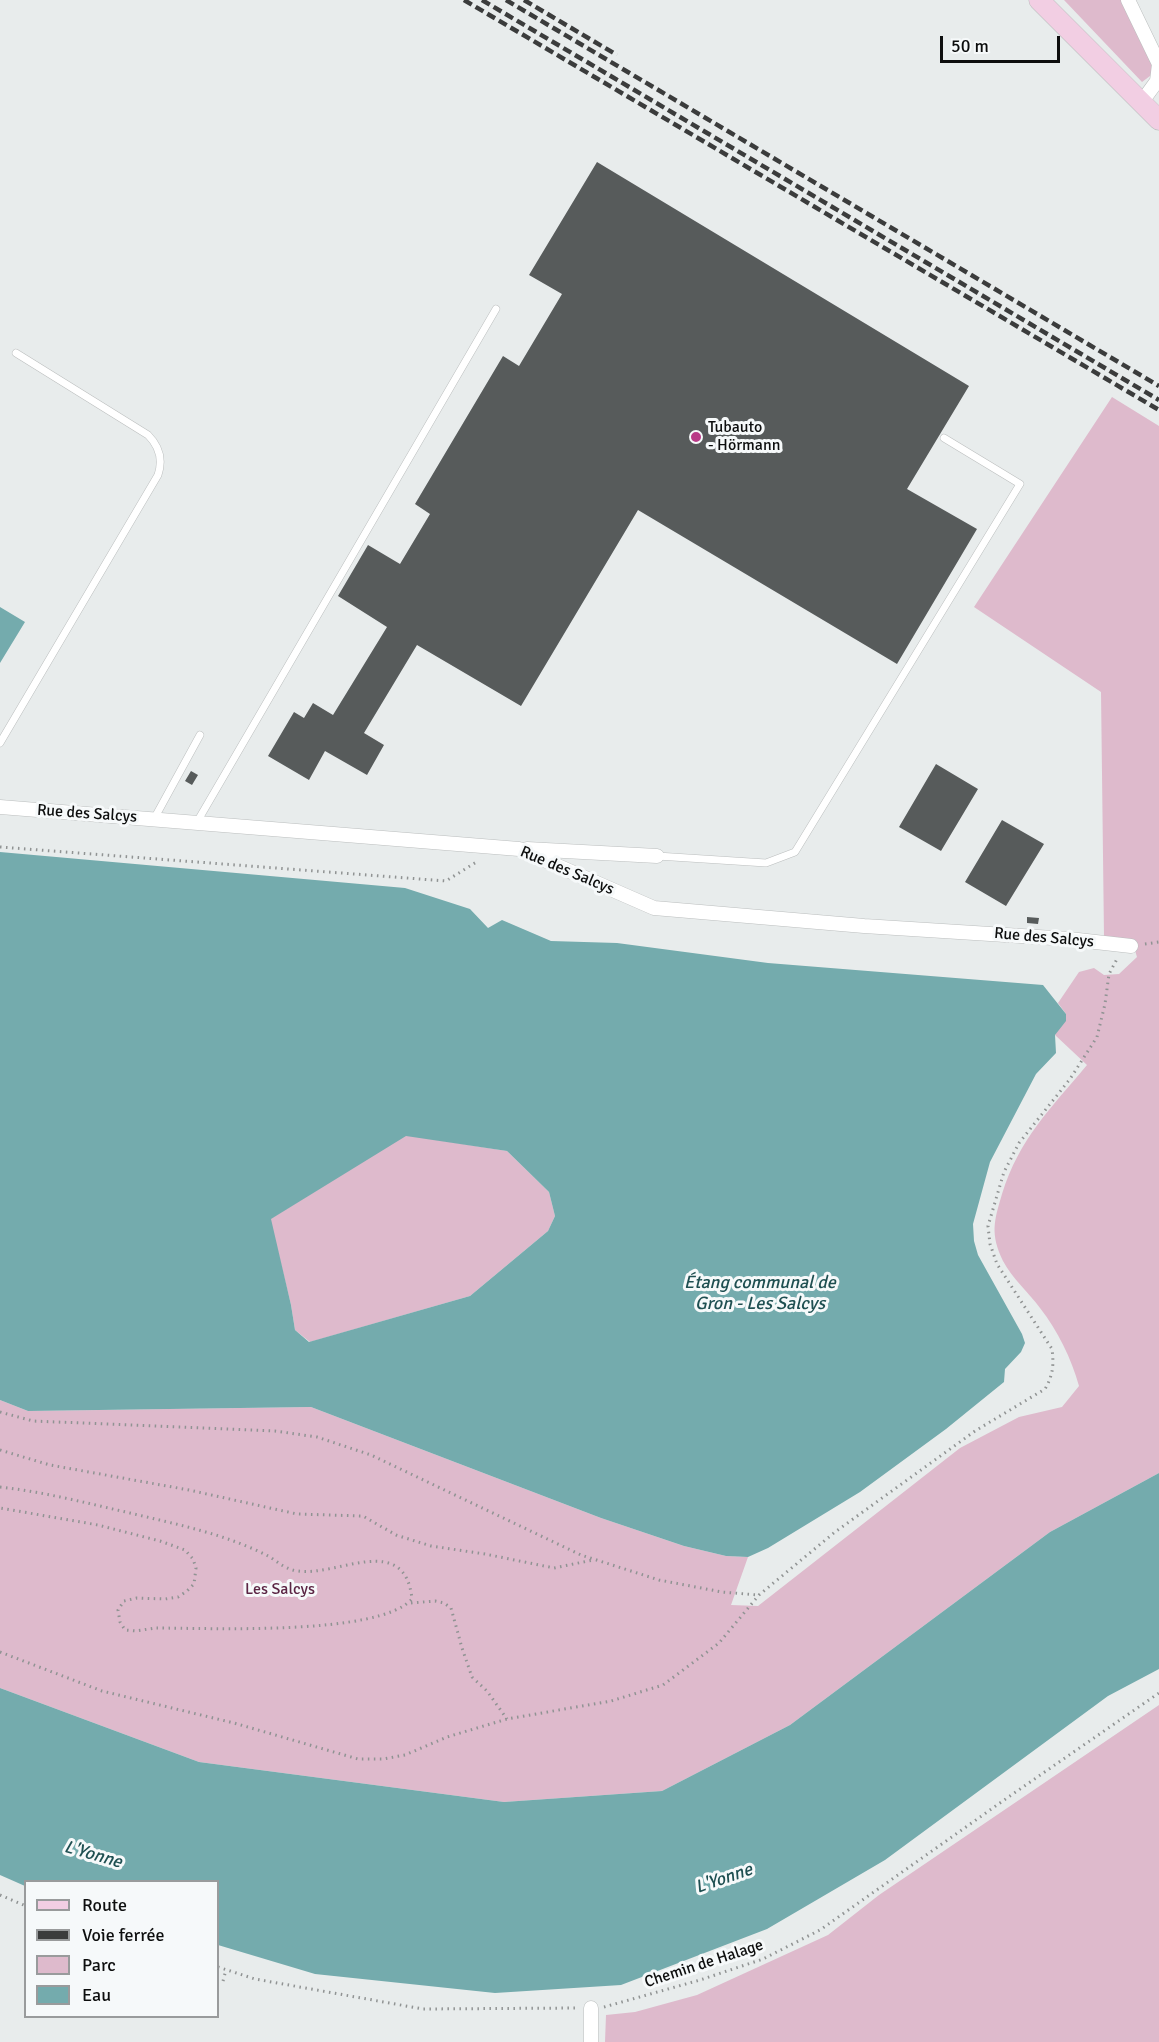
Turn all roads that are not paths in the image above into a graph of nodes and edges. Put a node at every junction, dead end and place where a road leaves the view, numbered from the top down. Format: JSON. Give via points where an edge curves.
{"nodes":[{"id":1,"x":1039,"y":0,"type":"edge"},
{"id":2,"x":1128,"y":0,"type":"edge"},
{"id":3,"x":1141,"y":103,"type":"junction"},
{"id":4,"x":1159,"y":120,"type":"edge"},
{"id":5,"x":496,"y":309,"type":"dead end"},
{"id":6,"x":16,"y":353,"type":"dead end"},
{"id":7,"x":944,"y":438,"type":"dead end"},
{"id":8,"x":200,"y":735,"type":"dead end"},
{"id":9,"x":0,"y":743,"type":"edge"},
{"id":10,"x":0,"y":807,"type":"edge"},
{"id":11,"x":154,"y":819,"type":"junction"},
{"id":12,"x":197,"y":822,"type":"junction"},
{"id":13,"x":519,"y":849,"type":"junction"},
{"id":14,"x":657,"y":856,"type":"joint"},
{"id":15,"x":1131,"y":946,"type":"road end"},
{"id":16,"x":591,"y":2008,"type":"road end"},
{"id":17,"x":591,"y":2042,"type":"edge"}],
"edges":[{"from":1,"to":3,"type":"main road"},
{"from":2,"to":3,"type":"street","via":[[1158,64],[1157,81]]},
{"from":3,"to":4,"type":"main road"},
{"from":5,"to":12,"type":"lane"},
{"from":6,"to":9,"type":"lane","via":[[148,435],[160,453],[161,465]]},
{"from":7,"to":14,"type":"lane","via":[[1020,484],[795,852],[766,863]]},
{"from":8,"to":11,"type":"lane"},
{"from":10,"to":11,"type":"street","name":"Rue des Salcys"},
{"from":11,"to":12,"type":"street","name":"Rue des Salcys"},
{"from":12,"to":13,"type":"street","name":"Rue des Salcys"},
{"from":13,"to":14,"type":"street"},
{"from":13,"to":15,"type":"street","name":"Rue des Salcys","via":[[654,908]]},
{"from":16,"to":17,"type":"street"}]}
